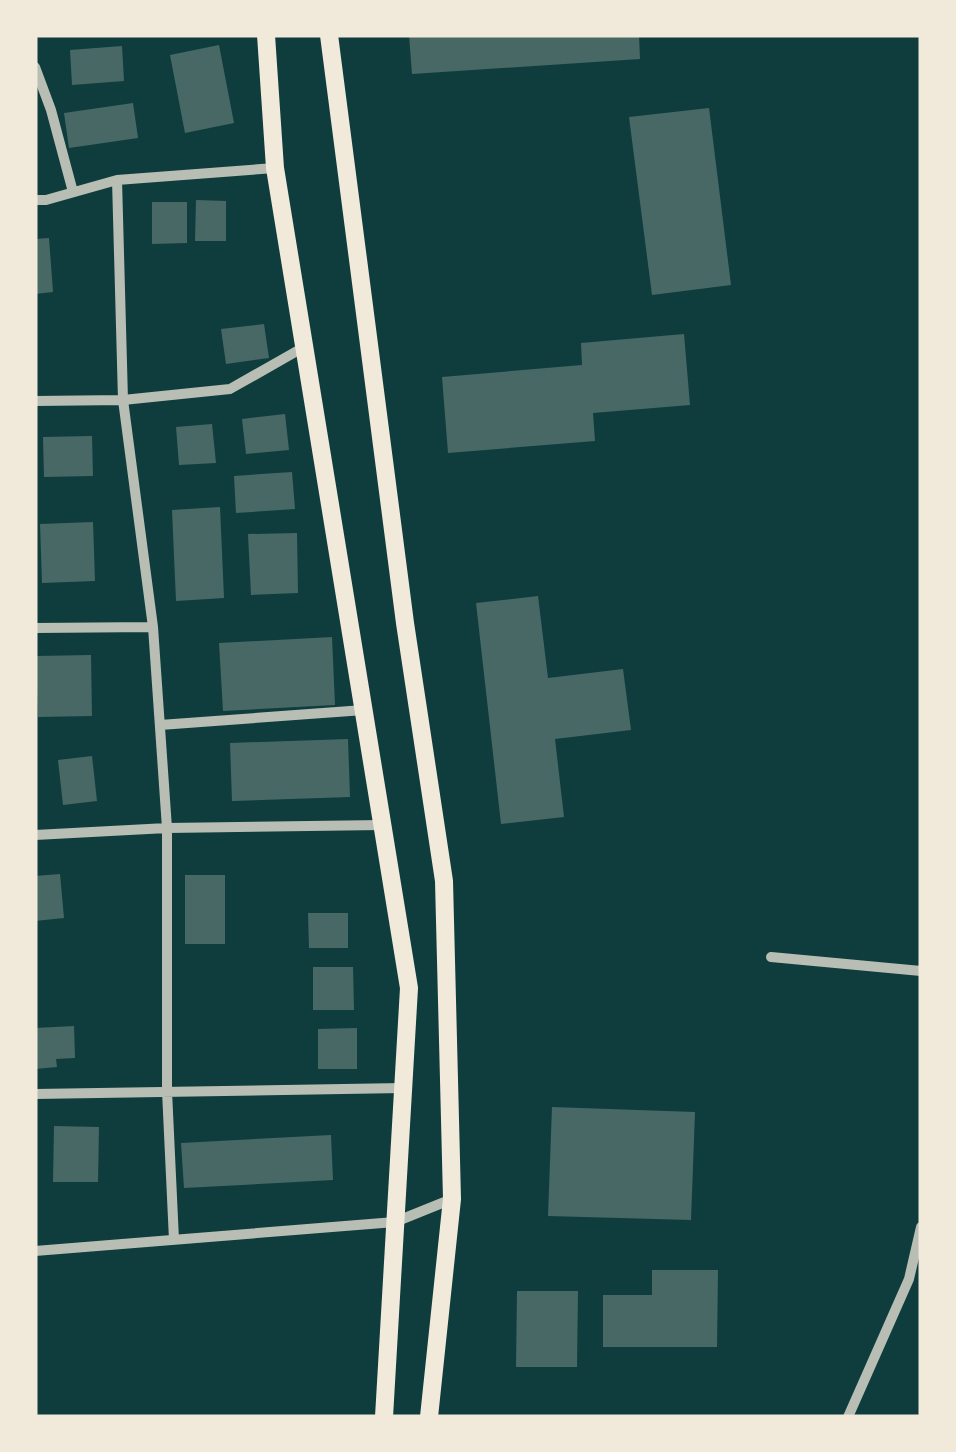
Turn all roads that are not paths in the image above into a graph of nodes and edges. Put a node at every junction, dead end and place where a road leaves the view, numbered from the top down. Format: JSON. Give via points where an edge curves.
{"nodes":[{"id":1,"x":266,"y":35,"type":"edge"},
{"id":2,"x":329,"y":35,"type":"edge"},
{"id":3,"x":35,"y":68,"type":"edge"},
{"id":4,"x":275,"y":168,"type":"junction"},
{"id":5,"x":117,"y":180,"type":"junction"},
{"id":6,"x":74,"y":192,"type":"junction"},
{"id":7,"x":35,"y":200,"type":"edge"},
{"id":8,"x":304,"y":347,"type":"junction"},
{"id":9,"x":35,"y":400,"type":"edge"},
{"id":10,"x":122,"y":400,"type":"junction"},
{"id":11,"x":153,"y":626,"type":"junction"},
{"id":12,"x":35,"y":628,"type":"edge"},
{"id":13,"x":364,"y":710,"type":"junction"},
{"id":14,"x":160,"y":724,"type":"junction"},
{"id":15,"x":382,"y":825,"type":"junction"},
{"id":16,"x":166,"y":828,"type":"junction"},
{"id":17,"x":35,"y":835,"type":"edge"},
{"id":18,"x":770,"y":956,"type":"dead end"},
{"id":19,"x":921,"y":972,"type":"edge"},
{"id":20,"x":403,"y":1088,"type":"junction"},
{"id":21,"x":167,"y":1091,"type":"junction"},
{"id":22,"x":35,"y":1094,"type":"edge"},
{"id":23,"x":452,"y":1199,"type":"junction"},
{"id":24,"x":395,"y":1222,"type":"junction"},
{"id":25,"x":921,"y":1226,"type":"edge"},
{"id":26,"x":174,"y":1240,"type":"junction"},
{"id":27,"x":35,"y":1251,"type":"edge"},
{"id":28,"x":384,"y":1417,"type":"edge"},
{"id":29,"x":429,"y":1417,"type":"edge"},
{"id":30,"x":848,"y":1417,"type":"edge"}],
"edges":[{"from":1,"to":4,"type":"main road"},
{"from":2,"to":23,"type":"main road","via":[[444,881]]},
{"from":3,"to":6,"type":"street"},
{"from":4,"to":5,"type":"street"},
{"from":4,"to":8,"type":"main road"},
{"from":5,"to":6,"type":"street"},
{"from":5,"to":10,"type":"street"},
{"from":6,"to":7,"type":"street"},
{"from":8,"to":10,"type":"street","via":[[230,389]]},
{"from":8,"to":13,"type":"main road"},
{"from":9,"to":10,"type":"street"},
{"from":10,"to":11,"type":"street"},
{"from":11,"to":12,"type":"street"},
{"from":11,"to":14,"type":"street"},
{"from":13,"to":14,"type":"street"},
{"from":13,"to":15,"type":"main road"},
{"from":14,"to":16,"type":"street"},
{"from":15,"to":16,"type":"street"},
{"from":15,"to":20,"type":"main road","via":[[408,988]]},
{"from":16,"to":17,"type":"street"},
{"from":16,"to":21,"type":"street"},
{"from":18,"to":19,"type":"street"},
{"from":20,"to":21,"type":"street"},
{"from":20,"to":24,"type":"main road"},
{"from":21,"to":22,"type":"street"},
{"from":21,"to":26,"type":"street"},
{"from":23,"to":24,"type":"street"},
{"from":23,"to":29,"type":"main road"},
{"from":24,"to":26,"type":"street"},
{"from":24,"to":28,"type":"main road"},
{"from":25,"to":30,"type":"street","via":[[909,1279]]},
{"from":26,"to":27,"type":"street"}]}
